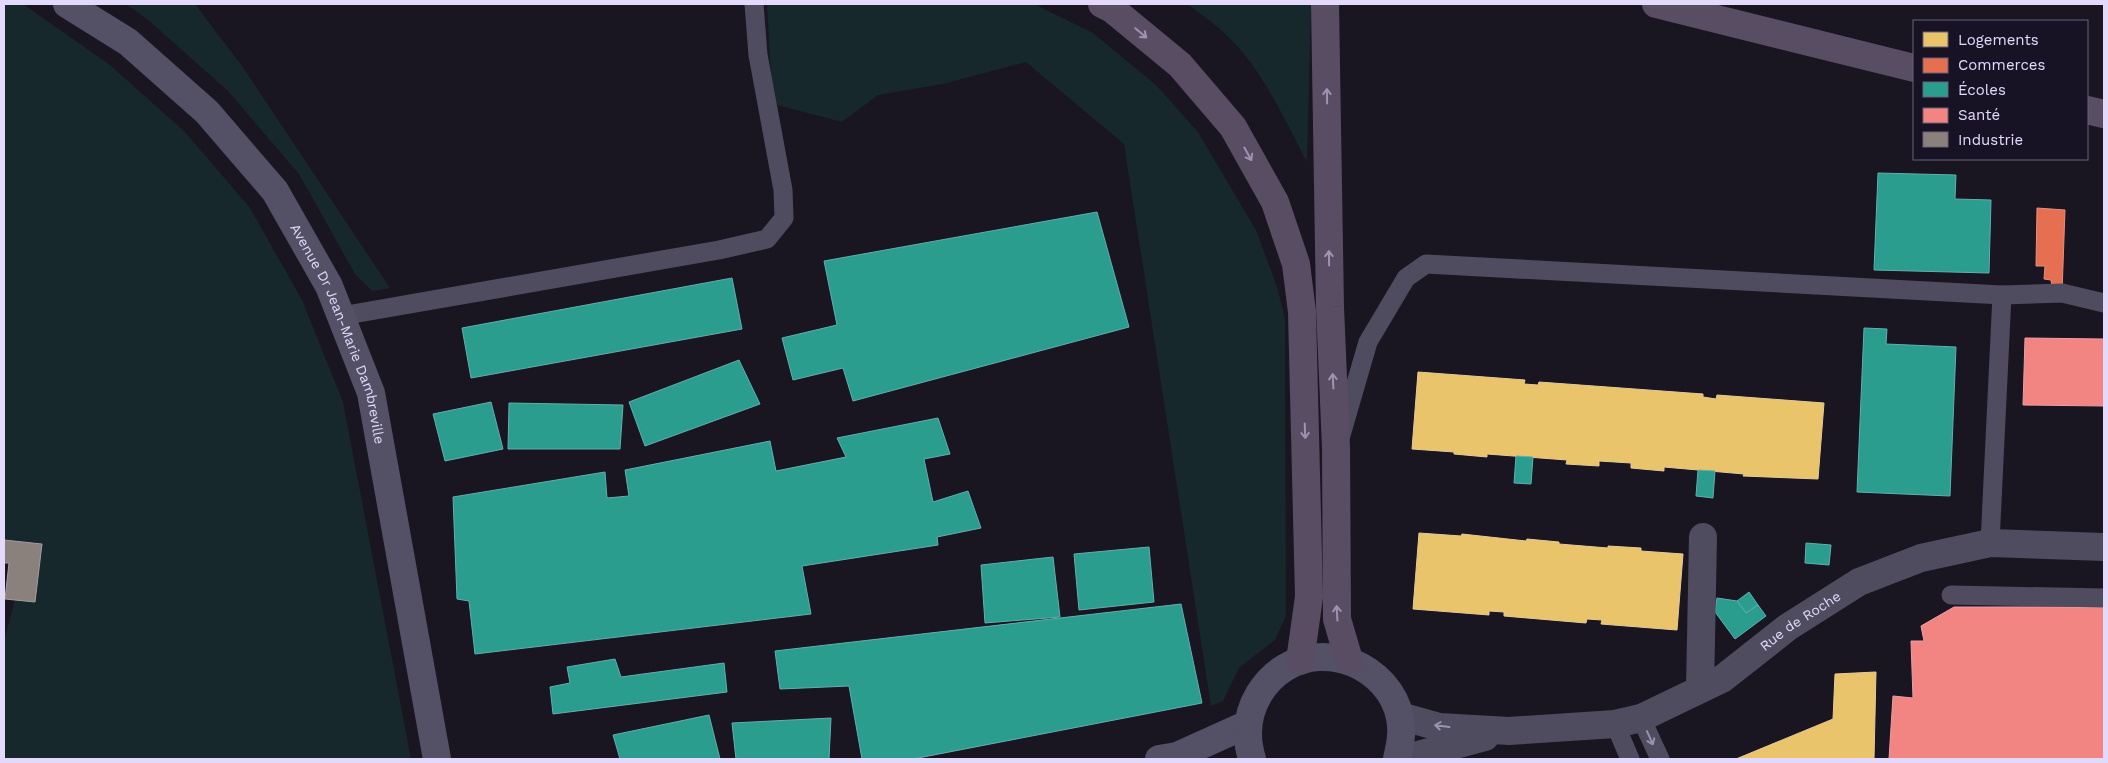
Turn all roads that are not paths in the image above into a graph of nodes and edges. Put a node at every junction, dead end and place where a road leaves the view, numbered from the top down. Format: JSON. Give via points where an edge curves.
{"nodes":[{"id":1,"x":67,"y":4,"type":"edge"},
{"id":2,"x":754,"y":4,"type":"edge"},
{"id":3,"x":1102,"y":4,"type":"edge"},
{"id":4,"x":1326,"y":4,"type":"edge"},
{"id":5,"x":1656,"y":4,"type":"edge"},
{"id":6,"x":1913,"y":68,"type":"edge"},
{"id":7,"x":2088,"y":110,"type":"edge"},
{"id":8,"x":2104,"y":114,"type":"edge"},
{"id":9,"x":2002,"y":295,"type":"junction"},
{"id":10,"x":2104,"y":303,"type":"edge"},
{"id":11,"x":340,"y":316,"type":"junction"},
{"id":12,"x":1336,"y":448,"type":"junction"},
{"id":13,"x":1703,"y":537,"type":"dead end"},
{"id":14,"x":1990,"y":543,"type":"junction"},
{"id":15,"x":2104,"y":547,"type":"edge"},
{"id":16,"x":1951,"y":595,"type":"dead end"},
{"id":17,"x":2104,"y":598,"type":"edge"},
{"id":18,"x":1349,"y":660,"type":"junction"},
{"id":19,"x":1300,"y":661,"type":"junction"},
{"id":20,"x":1700,"y":689,"type":"junction"},
{"id":21,"x":1400,"y":716,"type":"junction"},
{"id":22,"x":1641,"y":718,"type":"junction"},
{"id":23,"x":1248,"y":724,"type":"junction"},
{"id":24,"x":1615,"y":724,"type":"junction"},
{"id":25,"x":1508,"y":731,"type":"junction"},
{"id":26,"x":1178,"y":758,"type":"edge"},
{"id":27,"x":438,"y":759,"type":"edge"},
{"id":28,"x":1252,"y":759,"type":"edge"},
{"id":29,"x":1397,"y":759,"type":"edge"},
{"id":30,"x":1403,"y":759,"type":"edge"},
{"id":31,"x":1630,"y":759,"type":"edge"},
{"id":32,"x":1660,"y":759,"type":"edge"}],
"edges":[{"from":1,"to":11,"type":"street","name":"Avenue Dr Jean-Marie Dambreville","via":[[128,42],[207,112],[275,191],[329,286]]},
{"from":2,"to":11,"type":"lane","via":[[758,55],[783,190],[784,218],[767,239]]},
{"from":3,"to":19,"type":"main road","one_way":true,"via":[[1180,65],[1232,126],[1275,202],[1296,264],[1302,312],[1309,597]]},
{"from":12,"to":4,"type":"main road","one_way":true,"via":[[1330,307]]},
{"from":5,"to":6,"type":"main road"},
{"from":7,"to":8,"type":"main road"},
{"from":9,"to":10,"type":"lane","via":[[2062,293]]},
{"from":9,"to":12,"type":"lane","via":[[1426,264],[1406,278],[1368,342]]},
{"from":9,"to":14,"type":"lane"},
{"from":11,"to":27,"type":"street","name":"Avenue Dr Jean-Marie Dambreville","via":[[371,393]]},
{"from":18,"to":12,"type":"main road","one_way":true,"via":[[1337,619]]},
{"from":13,"to":20,"type":"street"},
{"from":14,"to":15,"type":"street","name":"Rue de Roche"},
{"from":14,"to":20,"type":"street","name":"Rue de Roche","via":[[1921,558],[1858,582],[1788,627],[1722,678]]},
{"from":16,"to":17,"type":"lane"},
{"from":18,"to":19,"type":"street","via":[[1316,657]]},
{"from":18,"to":21,"type":"street","via":[[1372,673],[1390,692]]},
{"from":19,"to":23,"type":"street","via":[[1281,670],[1265,685],[1254,703]]},
{"from":20,"to":22,"type":"street","name":"Rue de Roche"},
{"from":25,"to":21,"type":"street","name":"Rue de Roche","one_way":true,"via":[[1439,727]]},
{"from":21,"to":29,"type":"street","via":[[1402,739]]},
{"from":22,"to":24,"type":"street","name":"Rue de Roche"},
{"from":22,"to":32,"type":"lane","one_way":true},
{"from":23,"to":26,"type":"street"},
{"from":23,"to":28,"type":"street","via":[[1248,747]]},
{"from":24,"to":25,"type":"street","name":"Rue de Roche"},
{"from":24,"to":31,"type":"lane"},
{"from":25,"to":30,"type":"street","name":"Rue de Roche"}]}
